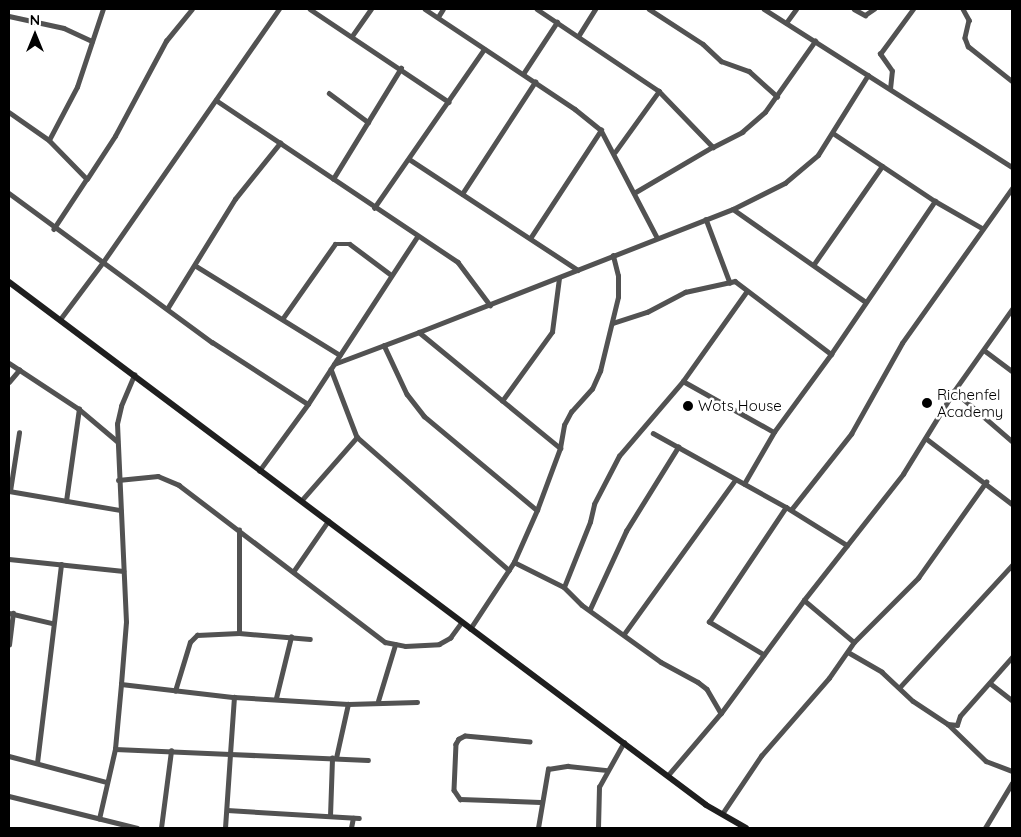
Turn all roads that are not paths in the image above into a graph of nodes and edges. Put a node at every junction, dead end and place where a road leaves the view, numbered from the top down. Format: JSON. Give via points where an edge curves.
{"nodes":[{"id":1,"x":103,"y":9,"type":"edge"},
{"id":2,"x":192,"y":9,"type":"edge"},
{"id":3,"x":279,"y":9,"type":"edge"},
{"id":4,"x":310,"y":9,"type":"edge"},
{"id":5,"x":371,"y":9,"type":"edge"},
{"id":6,"x":425,"y":9,"type":"edge"},
{"id":7,"x":443,"y":9,"type":"edge"},
{"id":8,"x":537,"y":9,"type":"edge"},
{"id":9,"x":595,"y":9,"type":"edge"},
{"id":10,"x":649,"y":9,"type":"edge"},
{"id":11,"x":764,"y":9,"type":"edge"},
{"id":12,"x":796,"y":9,"type":"edge"},
{"id":13,"x":854,"y":9,"type":"edge"},
{"id":14,"x":874,"y":9,"type":"edge"},
{"id":15,"x":913,"y":9,"type":"edge"},
{"id":16,"x":963,"y":9,"type":"edge"},
{"id":17,"x":9,"y":16,"type":"edge"},
{"id":18,"x":438,"y":17,"type":"junction"},
{"id":19,"x":557,"y":22,"type":"junction"},
{"id":20,"x":786,"y":23,"type":"junction"},
{"id":21,"x":579,"y":35,"type":"junction"},
{"id":22,"x":352,"y":36,"type":"junction"},
{"id":23,"x":92,"y":41,"type":"junction"},
{"id":24,"x":815,"y":41,"type":"junction"},
{"id":25,"x":484,"y":49,"type":"junction"},
{"id":26,"x":401,"y":68,"type":"junction"},
{"id":27,"x":524,"y":74,"type":"junction"},
{"id":28,"x":868,"y":75,"type":"junction"},
{"id":29,"x":1012,"y":81,"type":"edge"},
{"id":30,"x":535,"y":82,"type":"junction"},
{"id":31,"x":890,"y":89,"type":"junction"},
{"id":32,"x":659,"y":91,"type":"junction"},
{"id":33,"x":329,"y":93,"type":"dead end"},
{"id":34,"x":777,"y":96,"type":"junction"},
{"id":35,"x":216,"y":100,"type":"junction"},
{"id":36,"x":449,"y":102,"type":"junction"},
{"id":37,"x":9,"y":112,"type":"edge"},
{"id":38,"x":368,"y":122,"type":"junction"},
{"id":39,"x":601,"y":130,"type":"junction"},
{"id":40,"x":833,"y":133,"type":"junction"},
{"id":41,"x":49,"y":140,"type":"junction"},
{"id":42,"x":280,"y":143,"type":"junction"},
{"id":43,"x":713,"y":147,"type":"junction"},
{"id":44,"x":615,"y":152,"type":"junction"},
{"id":45,"x":408,"y":159,"type":"junction"},
{"id":46,"x":1011,"y":165,"type":"edge"},
{"id":47,"x":882,"y":166,"type":"junction"},
{"id":48,"x":86,"y":179,"type":"junction"},
{"id":49,"x":333,"y":179,"type":"junction"},
{"id":50,"x":1012,"y":188,"type":"edge"},
{"id":51,"x":9,"y":193,"type":"edge"},
{"id":52,"x":634,"y":193,"type":"junction"},
{"id":53,"x":462,"y":194,"type":"junction"},
{"id":54,"x":934,"y":200,"type":"junction"},
{"id":55,"x":374,"y":208,"type":"junction"},
{"id":56,"x":733,"y":209,"type":"junction"},
{"id":57,"x":706,"y":219,"type":"junction"},
{"id":58,"x":982,"y":228,"type":"junction"},
{"id":59,"x":54,"y":229,"type":"junction"},
{"id":60,"x":657,"y":236,"type":"junction"},
{"id":61,"x":417,"y":237,"type":"junction"},
{"id":62,"x":531,"y":237,"type":"junction"},
{"id":63,"x":613,"y":256,"type":"junction"},
{"id":64,"x":103,"y":262,"type":"junction"},
{"id":65,"x":814,"y":264,"type":"junction"},
{"id":66,"x":196,"y":266,"type":"junction"},
{"id":67,"x":578,"y":270,"type":"junction"},
{"id":68,"x":390,"y":274,"type":"junction"},
{"id":69,"x":559,"y":278,"type":"junction"},
{"id":70,"x":9,"y":282,"type":"edge"},
{"id":71,"x":730,"y":283,"type":"junction"},
{"id":72,"x":747,"y":291,"type":"junction"},
{"id":73,"x":866,"y":302,"type":"junction"},
{"id":74,"x":490,"y":305,"type":"junction"},
{"id":75,"x":167,"y":309,"type":"junction"},
{"id":76,"x":1012,"y":309,"type":"edge"},
{"id":77,"x":61,"y":318,"type":"junction"},
{"id":78,"x":283,"y":318,"type":"junction"},
{"id":79,"x":613,"y":323,"type":"junction"},
{"id":80,"x":419,"y":332,"type":"junction"},
{"id":81,"x":384,"y":345,"type":"junction"},
{"id":82,"x":984,"y":350,"type":"junction"},
{"id":83,"x":831,"y":354,"type":"junction"},
{"id":84,"x":340,"y":355,"type":"junction"},
{"id":85,"x":9,"y":363,"type":"edge"},
{"id":86,"x":332,"y":366,"type":"junction"},
{"id":87,"x":19,"y":370,"type":"junction"},
{"id":88,"x":1012,"y":371,"type":"edge"},
{"id":89,"x":134,"y":375,"type":"junction"},
{"id":90,"x":683,"y":381,"type":"junction"},
{"id":91,"x":9,"y":382,"type":"edge"},
{"id":92,"x":954,"y":391,"type":"junction"},
{"id":93,"x":502,"y":401,"type":"junction"},
{"id":94,"x":308,"y":404,"type":"junction"},
{"id":95,"x":79,"y":409,"type":"junction"},
{"id":96,"x":652,"y":432,"type":"dead end"},
{"id":97,"x":774,"y":432,"type":"junction"},
{"id":98,"x":19,"y":433,"type":"dead end"},
{"id":99,"x":357,"y":437,"type":"junction"},
{"id":100,"x":927,"y":438,"type":"junction"},
{"id":101,"x":1012,"y":441,"type":"edge"},
{"id":102,"x":117,"y":442,"type":"junction"},
{"id":103,"x":678,"y":447,"type":"junction"},
{"id":104,"x":560,"y":448,"type":"junction"},
{"id":105,"x":259,"y":471,"type":"junction"},
{"id":106,"x":118,"y":480,"type":"junction"},
{"id":107,"x":735,"y":480,"type":"junction"},
{"id":108,"x":986,"y":482,"type":"junction"},
{"id":109,"x":744,"y":484,"type":"junction"},
{"id":110,"x":9,"y":491,"type":"edge"},
{"id":111,"x":66,"y":501,"type":"junction"},
{"id":112,"x":301,"y":501,"type":"junction"},
{"id":113,"x":1012,"y":504,"type":"edge"},
{"id":114,"x":789,"y":508,"type":"junction"},
{"id":115,"x":120,"y":510,"type":"junction"},
{"id":116,"x":537,"y":510,"type":"junction"},
{"id":117,"x":328,"y":521,"type":"junction"},
{"id":118,"x":239,"y":530,"type":"junction"},
{"id":119,"x":847,"y":545,"type":"junction"},
{"id":120,"x":9,"y":559,"type":"edge"},
{"id":121,"x":514,"y":562,"type":"junction"},
{"id":122,"x":61,"y":564,"type":"junction"},
{"id":123,"x":1012,"y":565,"type":"edge"},
{"id":124,"x":509,"y":570,"type":"junction"},
{"id":125,"x":123,"y":571,"type":"junction"},
{"id":126,"x":293,"y":572,"type":"junction"},
{"id":127,"x":564,"y":587,"type":"junction"},
{"id":128,"x":804,"y":600,"type":"junction"},
{"id":129,"x":590,"y":608,"type":"junction"},
{"id":130,"x":11,"y":613,"type":"edge"},
{"id":131,"x":52,"y":623,"type":"junction"},
{"id":132,"x":461,"y":623,"type":"junction"},
{"id":133,"x":470,"y":629,"type":"junction"},
{"id":134,"x":239,"y":633,"type":"junction"},
{"id":135,"x":624,"y":634,"type":"junction"},
{"id":136,"x":291,"y":637,"type":"junction"},
{"id":137,"x":310,"y":639,"type":"dead end"},
{"id":138,"x":854,"y":642,"type":"junction"},
{"id":139,"x":9,"y":645,"type":"edge"},
{"id":140,"x":395,"y":645,"type":"junction"},
{"id":141,"x":848,"y":652,"type":"junction"},
{"id":142,"x":764,"y":655,"type":"junction"},
{"id":143,"x":1012,"y":657,"type":"edge"},
{"id":144,"x":990,"y":682,"type":"junction"},
{"id":145,"x":121,"y":684,"type":"junction"},
{"id":146,"x":899,"y":688,"type":"junction"},
{"id":147,"x":175,"y":691,"type":"junction"},
{"id":148,"x":234,"y":697,"type":"junction"},
{"id":149,"x":276,"y":698,"type":"junction"},
{"id":150,"x":1012,"y":700,"type":"edge"},
{"id":151,"x":378,"y":702,"type":"junction"},
{"id":152,"x":417,"y":702,"type":"dead end"},
{"id":153,"x":348,"y":704,"type":"junction"},
{"id":154,"x":721,"y":713,"type":"junction"},
{"id":155,"x":948,"y":724,"type":"junction"},
{"id":156,"x":957,"y":725,"type":"junction"},
{"id":157,"x":961,"y":738,"type":"junction"},
{"id":158,"x":530,"y":742,"type":"dead end"},
{"id":159,"x":624,"y":742,"type":"junction"},
{"id":160,"x":115,"y":749,"type":"junction"},
{"id":161,"x":171,"y":751,"type":"junction"},
{"id":162,"x":230,"y":754,"type":"junction"},
{"id":163,"x":9,"y":756,"type":"edge"},
{"id":164,"x":334,"y":758,"type":"junction"},
{"id":165,"x":368,"y":760,"type":"dead end"},
{"id":166,"x":37,"y":763,"type":"junction"},
{"id":167,"x":607,"y":770,"type":"junction"},
{"id":168,"x":1012,"y":771,"type":"edge"},
{"id":169,"x":669,"y":774,"type":"junction"},
{"id":170,"x":107,"y":782,"type":"junction"},
{"id":171,"x":1012,"y":783,"type":"edge"},
{"id":172,"x":9,"y":796,"type":"edge"},
{"id":173,"x":540,"y":802,"type":"junction"},
{"id":174,"x":227,"y":810,"type":"junction"},
{"id":175,"x":722,"y":814,"type":"junction"},
{"id":176,"x":330,"y":816,"type":"junction"},
{"id":177,"x":353,"y":818,"type":"junction"},
{"id":178,"x":360,"y":818,"type":"dead end"},
{"id":179,"x":99,"y":819,"type":"junction"},
{"id":180,"x":136,"y":828,"type":"edge"},
{"id":181,"x":161,"y":828,"type":"edge"},
{"id":182,"x":225,"y":828,"type":"edge"},
{"id":183,"x":351,"y":828,"type":"edge"},
{"id":184,"x":538,"y":828,"type":"edge"},
{"id":185,"x":598,"y":828,"type":"edge"},
{"id":186,"x":746,"y":828,"type":"edge"},
{"id":187,"x":985,"y":828,"type":"edge"}],
"edges":[{"from":1,"to":23,"type":"street"},
{"from":2,"to":48,"type":"street","via":[[166,41],[115,136]]},
{"from":3,"to":35,"type":"street"},
{"from":4,"to":22,"type":"street"},
{"from":5,"to":22,"type":"street"},
{"from":6,"to":18,"type":"street"},
{"from":7,"to":18,"type":"street"},
{"from":8,"to":19,"type":"street"},
{"from":9,"to":21,"type":"street"},
{"from":10,"to":34,"type":"street","via":[[703,44],[721,61],[749,71]]},
{"from":11,"to":20,"type":"street"},
{"from":12,"to":20,"type":"street"},
{"from":13,"to":14,"type":"street","via":[[865,15]]},
{"from":15,"to":31,"type":"street","via":[[880,54],[892,71]]},
{"from":16,"to":29,"type":"street","via":[[968,20],[965,38],[968,46]]},
{"from":17,"to":23,"type":"street","via":[[64,28]]},
{"from":18,"to":25,"type":"street"},
{"from":19,"to":21,"type":"street"},
{"from":19,"to":27,"type":"street"},
{"from":20,"to":24,"type":"street"},
{"from":21,"to":32,"type":"street"},
{"from":22,"to":26,"type":"street"},
{"from":23,"to":41,"type":"street","via":[[73,96]]},
{"from":24,"to":28,"type":"street"},
{"from":24,"to":34,"type":"street"},
{"from":25,"to":27,"type":"street"},
{"from":25,"to":36,"type":"street"},
{"from":26,"to":36,"type":"street"},
{"from":26,"to":38,"type":"street"},
{"from":27,"to":30,"type":"street"},
{"from":28,"to":31,"type":"street"},
{"from":28,"to":40,"type":"street"},
{"from":30,"to":39,"type":"street"},
{"from":30,"to":53,"type":"street"},
{"from":31,"to":46,"type":"street"},
{"from":32,"to":43,"type":"street"},
{"from":32,"to":44,"type":"street"},
{"from":33,"to":38,"type":"street"},
{"from":34,"to":43,"type":"street","via":[[756,122]]},
{"from":35,"to":42,"type":"street"},
{"from":35,"to":64,"type":"street"},
{"from":36,"to":45,"type":"street"},
{"from":37,"to":41,"type":"street"},
{"from":38,"to":49,"type":"street"},
{"from":39,"to":44,"type":"street"},
{"from":39,"to":62,"type":"street"},
{"from":40,"to":47,"type":"street"},
{"from":40,"to":56,"type":"street","via":[[800,172]]},
{"from":41,"to":48,"type":"street"},
{"from":42,"to":49,"type":"street"},
{"from":42,"to":66,"type":"street","via":[[235,199]]},
{"from":43,"to":52,"type":"street"},
{"from":44,"to":52,"type":"street"},
{"from":45,"to":53,"type":"street"},
{"from":45,"to":55,"type":"street"},
{"from":47,"to":54,"type":"street"},
{"from":47,"to":65,"type":"street"},
{"from":48,"to":59,"type":"street"},
{"from":49,"to":55,"type":"street"},
{"from":50,"to":58,"type":"street"},
{"from":51,"to":59,"type":"street"},
{"from":52,"to":60,"type":"street"},
{"from":53,"to":62,"type":"street"},
{"from":54,"to":58,"type":"street"},
{"from":54,"to":73,"type":"street"},
{"from":55,"to":61,"type":"street"},
{"from":56,"to":57,"type":"street"},
{"from":56,"to":65,"type":"street"},
{"from":57,"to":60,"type":"street"},
{"from":57,"to":71,"type":"street"},
{"from":58,"to":114,"type":"street","via":[[902,343],[851,434]]},
{"from":59,"to":64,"type":"street"},
{"from":60,"to":63,"type":"street"},
{"from":61,"to":68,"type":"street"},
{"from":61,"to":74,"type":"street","via":[[466,270]]},
{"from":62,"to":67,"type":"street"},
{"from":63,"to":67,"type":"street"},
{"from":63,"to":79,"type":"street","via":[[618,289]]},
{"from":64,"to":75,"type":"street"},
{"from":64,"to":77,"type":"street"},
{"from":65,"to":73,"type":"street"},
{"from":66,"to":75,"type":"street"},
{"from":66,"to":78,"type":"street"},
{"from":67,"to":69,"type":"street"},
{"from":68,"to":78,"type":"street","via":[[350,244],[335,244]]},
{"from":68,"to":84,"type":"street"},
{"from":69,"to":74,"type":"street"},
{"from":69,"to":93,"type":"street","via":[[552,332]]},
{"from":70,"to":77,"type":"street"},
{"from":71,"to":72,"type":"street","via":[[735,281]]},
{"from":71,"to":79,"type":"street","via":[[685,292],[637,316]]},
{"from":72,"to":83,"type":"street"},
{"from":72,"to":90,"type":"street"},
{"from":73,"to":83,"type":"street"},
{"from":74,"to":80,"type":"street"},
{"from":75,"to":94,"type":"street","via":[[260,376]]},
{"from":76,"to":82,"type":"street"},
{"from":77,"to":89,"type":"street"},
{"from":78,"to":84,"type":"street","via":[[306,336]]},
{"from":79,"to":104,"type":"street","via":[[596,380],[571,412],[560,436]]},
{"from":80,"to":81,"type":"street"},
{"from":80,"to":93,"type":"street"},
{"from":81,"to":86,"type":"street"},
{"from":81,"to":116,"type":"street","via":[[407,394],[424,416]]},
{"from":82,"to":88,"type":"street"},
{"from":82,"to":92,"type":"street"},
{"from":83,"to":97,"type":"street"},
{"from":84,"to":86,"type":"street"},
{"from":85,"to":87,"type":"street"},
{"from":86,"to":94,"type":"street"},
{"from":86,"to":99,"type":"street"},
{"from":87,"to":91,"type":"street"},
{"from":87,"to":95,"type":"street"},
{"from":89,"to":102,"type":"street","via":[[120,406]]},
{"from":89,"to":105,"type":"street"},
{"from":90,"to":97,"type":"street"},
{"from":90,"to":127,"type":"street","via":[[609,473]]},
{"from":92,"to":100,"type":"street"},
{"from":92,"to":101,"type":"street"},
{"from":93,"to":104,"type":"street"},
{"from":94,"to":105,"type":"street"},
{"from":95,"to":102,"type":"street"},
{"from":95,"to":111,"type":"street"},
{"from":96,"to":103,"type":"street"},
{"from":97,"to":109,"type":"street"},
{"from":98,"to":110,"type":"street"},
{"from":99,"to":112,"type":"street"},
{"from":99,"to":124,"type":"street"},
{"from":100,"to":108,"type":"street"},
{"from":100,"to":119,"type":"street"},
{"from":102,"to":106,"type":"street"},
{"from":103,"to":107,"type":"street"},
{"from":103,"to":129,"type":"street","via":[[631,524]]},
{"from":104,"to":116,"type":"street"},
{"from":105,"to":112,"type":"street"},
{"from":106,"to":115,"type":"street"},
{"from":106,"to":118,"type":"street","via":[[167,478]]},
{"from":107,"to":109,"type":"street"},
{"from":107,"to":135,"type":"street"},
{"from":108,"to":113,"type":"street"},
{"from":108,"to":138,"type":"street","via":[[918,578]]},
{"from":109,"to":114,"type":"street"},
{"from":110,"to":111,"type":"street"},
{"from":111,"to":115,"type":"street"},
{"from":112,"to":117,"type":"street"},
{"from":114,"to":119,"type":"street"},
{"from":114,"to":142,"type":"street","via":[[709,622]]},
{"from":115,"to":125,"type":"street"},
{"from":116,"to":121,"type":"street"},
{"from":117,"to":126,"type":"street"},
{"from":117,"to":132,"type":"street"},
{"from":118,"to":126,"type":"street"},
{"from":118,"to":134,"type":"street"},
{"from":119,"to":128,"type":"street"},
{"from":120,"to":122,"type":"street"},
{"from":121,"to":124,"type":"street"},
{"from":121,"to":127,"type":"street"},
{"from":122,"to":125,"type":"street"},
{"from":122,"to":131,"type":"street"},
{"from":123,"to":146,"type":"street"},
{"from":124,"to":133,"type":"street"},
{"from":125,"to":145,"type":"street","via":[[126,622]]},
{"from":126,"to":140,"type":"street","via":[[385,642]]},
{"from":127,"to":129,"type":"street"},
{"from":128,"to":138,"type":"street"},
{"from":128,"to":142,"type":"street"},
{"from":129,"to":135,"type":"street"},
{"from":130,"to":131,"type":"street"},
{"from":130,"to":139,"type":"street"},
{"from":131,"to":166,"type":"street"},
{"from":132,"to":133,"type":"street"},
{"from":132,"to":140,"type":"street","via":[[450,638],[439,644]]},
{"from":133,"to":159,"type":"street"},
{"from":134,"to":136,"type":"street"},
{"from":134,"to":147,"type":"street","via":[[196,635]]},
{"from":135,"to":154,"type":"street","via":[[661,662],[707,689]]},
{"from":136,"to":137,"type":"street"},
{"from":136,"to":149,"type":"street"},
{"from":138,"to":141,"type":"street"},
{"from":140,"to":151,"type":"street"},
{"from":141,"to":146,"type":"street","via":[[882,672]]},
{"from":141,"to":175,"type":"street","via":[[761,756]]},
{"from":142,"to":154,"type":"street"},
{"from":143,"to":144,"type":"street"},
{"from":144,"to":150,"type":"street"},
{"from":144,"to":156,"type":"street","via":[[960,716]]},
{"from":145,"to":147,"type":"street"},
{"from":145,"to":160,"type":"street"},
{"from":146,"to":155,"type":"street"},
{"from":147,"to":148,"type":"street"},
{"from":148,"to":149,"type":"street"},
{"from":148,"to":162,"type":"street"},
{"from":149,"to":153,"type":"street"},
{"from":151,"to":152,"type":"street"},
{"from":151,"to":153,"type":"street"},
{"from":153,"to":164,"type":"street"},
{"from":154,"to":169,"type":"street"},
{"from":155,"to":156,"type":"street"},
{"from":155,"to":157,"type":"street"},
{"from":156,"to":157,"type":"street"},
{"from":157,"to":168,"type":"street","via":[[986,761]]},
{"from":158,"to":173,"type":"street","via":[[465,736],[460,739],[456,744],[454,790],[460,799]]},
{"from":159,"to":167,"type":"street"},
{"from":159,"to":169,"type":"street"},
{"from":160,"to":161,"type":"street"},
{"from":160,"to":170,"type":"street"},
{"from":161,"to":162,"type":"street"},
{"from":161,"to":181,"type":"street"},
{"from":162,"to":164,"type":"street"},
{"from":162,"to":174,"type":"street"},
{"from":163,"to":166,"type":"street"},
{"from":164,"to":165,"type":"street"},
{"from":164,"to":176,"type":"street"},
{"from":166,"to":170,"type":"street"},
{"from":167,"to":173,"type":"street","via":[[568,766],[548,769]]},
{"from":167,"to":185,"type":"street","via":[[599,787]]},
{"from":169,"to":175,"type":"street"},
{"from":170,"to":179,"type":"street"},
{"from":171,"to":187,"type":"street"},
{"from":172,"to":179,"type":"street"},
{"from":173,"to":184,"type":"street"},
{"from":174,"to":176,"type":"street"},
{"from":174,"to":182,"type":"street"},
{"from":175,"to":186,"type":"street"},
{"from":176,"to":177,"type":"street"},
{"from":177,"to":178,"type":"street"},
{"from":177,"to":183,"type":"street"},
{"from":179,"to":180,"type":"street"}]}
